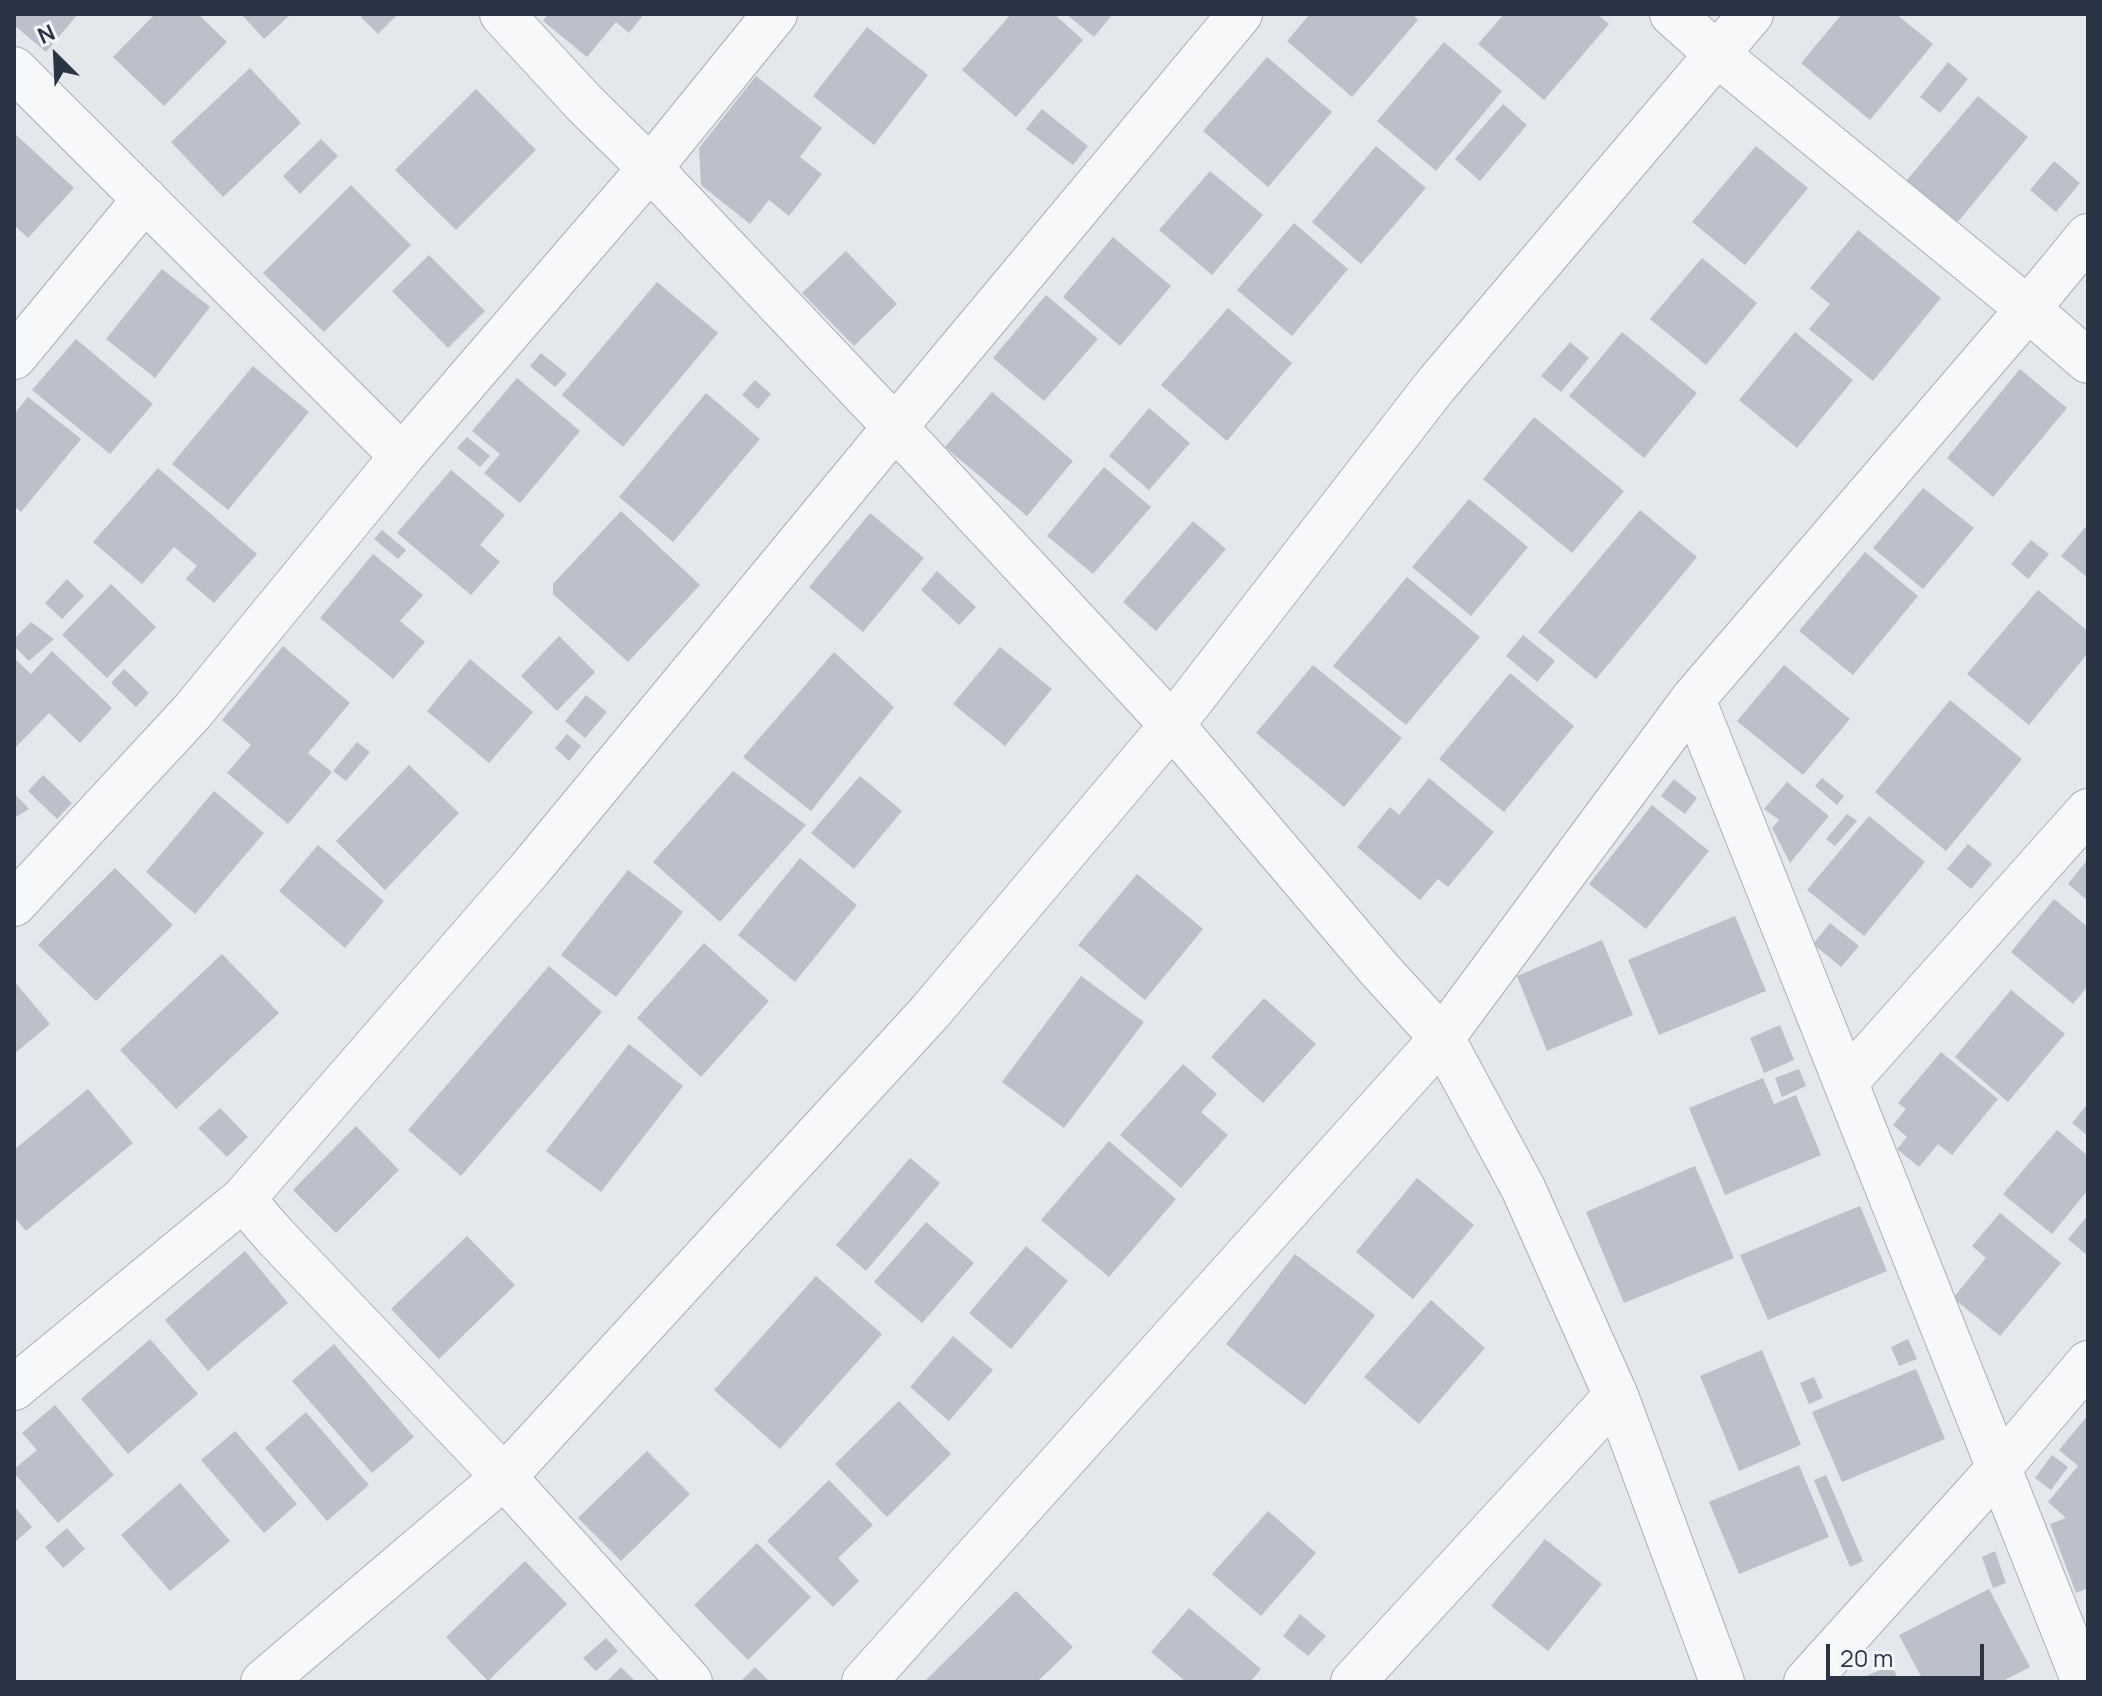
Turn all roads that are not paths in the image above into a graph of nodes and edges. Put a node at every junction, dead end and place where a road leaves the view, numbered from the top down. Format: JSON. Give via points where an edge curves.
{"nodes":[{"id":1,"x":502,"y":14,"type":"edge"},
{"id":2,"x":775,"y":14,"type":"edge"},
{"id":3,"x":1240,"y":14,"type":"edge"},
{"id":4,"x":1672,"y":14,"type":"edge"},
{"id":5,"x":1751,"y":14,"type":"edge"},
{"id":6,"x":1717,"y":54,"type":"junction"},
{"id":7,"x":14,"y":69,"type":"edge"},
{"id":8,"x":650,"y":168,"type":"junction"},
{"id":9,"x":145,"y":199,"type":"junction"},
{"id":10,"x":2088,"y":236,"type":"edge"},
{"id":11,"x":2028,"y":309,"type":"junction"},
{"id":12,"x":14,"y":357,"type":"edge"},
{"id":13,"x":2088,"y":361,"type":"edge"},
{"id":14,"x":895,"y":427,"type":"junction"},
{"id":15,"x":402,"y":456,"type":"junction"},
{"id":16,"x":1693,"y":699,"type":"junction"},
{"id":17,"x":1172,"y":725,"type":"junction"},
{"id":18,"x":2088,"y":811,"type":"edge"},
{"id":19,"x":14,"y":904,"type":"edge"},
{"id":20,"x":1442,"y":1038,"type":"junction"},
{"id":21,"x":1846,"y":1082,"type":"junction"},
{"id":22,"x":243,"y":1199,"type":"junction"},
{"id":23,"x":2088,"y":1363,"type":"edge"},
{"id":24,"x":14,"y":1388,"type":"edge"},
{"id":25,"x":1616,"y":1396,"type":"junction"},
{"id":26,"x":1999,"y":1468,"type":"junction"},
{"id":27,"x":504,"y":1477,"type":"junction"},
{"id":28,"x":263,"y":1682,"type":"edge"},
{"id":29,"x":690,"y":1682,"type":"edge"},
{"id":30,"x":864,"y":1682,"type":"edge"},
{"id":31,"x":1353,"y":1682,"type":"edge"},
{"id":32,"x":1722,"y":1682,"type":"edge"},
{"id":33,"x":1806,"y":1682,"type":"edge"},
{"id":34,"x":2084,"y":1682,"type":"edge"}],
"edges":[{"from":1,"to":8,"type":"street"},
{"from":2,"to":8,"type":"street"},
{"from":3,"to":14,"type":"street"},
{"from":4,"to":6,"type":"street"},
{"from":5,"to":6,"type":"street"},
{"from":6,"to":11,"type":"street"},
{"from":6,"to":17,"type":"street","via":[[1436,385]]},
{"from":7,"to":9,"type":"street"},
{"from":8,"to":14,"type":"street"},
{"from":8,"to":15,"type":"street"},
{"from":9,"to":12,"type":"street"},
{"from":9,"to":15,"type":"street"},
{"from":10,"to":11,"type":"street"},
{"from":11,"to":13,"type":"street"},
{"from":11,"to":16,"type":"street"},
{"from":14,"to":17,"type":"street"},
{"from":14,"to":22,"type":"street","via":[[530,869]]},
{"from":15,"to":19,"type":"street","via":[[192,712]]},
{"from":16,"to":20,"type":"street"},
{"from":16,"to":21,"type":"street"},
{"from":17,"to":20,"type":"street"},
{"from":17,"to":27,"type":"street","via":[[930,1012]]},
{"from":18,"to":21,"type":"street"},
{"from":20,"to":25,"type":"street","via":[[1523,1188]]},
{"from":20,"to":30,"type":"street"},
{"from":21,"to":26,"type":"street"},
{"from":22,"to":24,"type":"street"},
{"from":22,"to":27,"type":"street"},
{"from":23,"to":26,"type":"street"},
{"from":25,"to":31,"type":"street"},
{"from":25,"to":32,"type":"street"},
{"from":26,"to":33,"type":"street"},
{"from":26,"to":34,"type":"street"},
{"from":27,"to":28,"type":"street"},
{"from":27,"to":29,"type":"street"}]}
